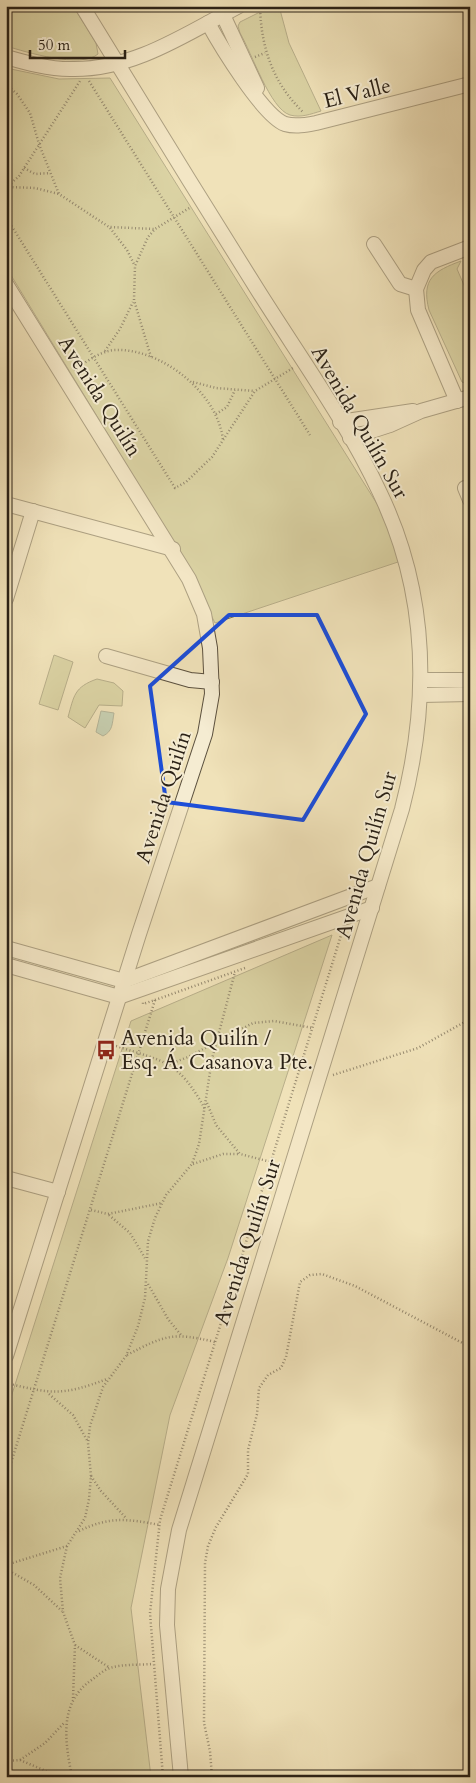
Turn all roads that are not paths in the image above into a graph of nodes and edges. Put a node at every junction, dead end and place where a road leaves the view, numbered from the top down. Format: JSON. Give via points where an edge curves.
{"nodes":[{"id":1,"x":82,"y":6,"type":"edge"},
{"id":2,"x":239,"y":6,"type":"edge"},
{"id":3,"x":223,"y":15,"type":"junction"},
{"id":4,"x":208,"y":23,"type":"junction"},
{"id":5,"x":6,"y":58,"type":"edge"},
{"id":6,"x":118,"y":64,"type":"junction"},
{"id":7,"x":470,"y":84,"type":"edge"},
{"id":8,"x":261,"y":101,"type":"junction"},
{"id":9,"x":374,"y":244,"type":"dead end"},
{"id":10,"x":470,"y":247,"type":"edge"},
{"id":11,"x":6,"y":284,"type":"edge"},
{"id":12,"x":416,"y":289,"type":"junction"},
{"id":13,"x":463,"y":399,"type":"edge"},
{"id":14,"x":421,"y":411,"type":"junction"},
{"id":15,"x":340,"y":422,"type":"junction"},
{"id":16,"x":350,"y":438,"type":"junction"},
{"id":17,"x":6,"y":504,"type":"edge"},
{"id":18,"x":33,"y":511,"type":"junction"},
{"id":19,"x":173,"y":549,"type":"junction"},
{"id":20,"x":6,"y":599,"type":"edge"},
{"id":21,"x":106,"y":656,"type":"dead end"},
{"id":22,"x":422,"y":680,"type":"junction"},
{"id":23,"x":470,"y":680,"type":"edge"},
{"id":24,"x":212,"y":682,"type":"junction"},
{"id":25,"x":470,"y":694,"type":"edge"},
{"id":26,"x":422,"y":695,"type":"junction"},
{"id":27,"x":378,"y":886,"type":"junction"},
{"id":28,"x":372,"y":908,"type":"junction"},
{"id":29,"x":6,"y":948,"type":"edge"},
{"id":30,"x":6,"y":965,"type":"edge"},
{"id":31,"x":124,"y":980,"type":"junction"},
{"id":32,"x":119,"y":997,"type":"junction"},
{"id":33,"x":6,"y":1178,"type":"edge"},
{"id":34,"x":58,"y":1192,"type":"junction"},
{"id":35,"x":10,"y":1329,"type":"edge"},
{"id":36,"x":6,"y":1356,"type":"edge"},
{"id":37,"x":181,"y":1777,"type":"edge"}],
"edges":[{"from":1,"to":6,"type":"street","name":"Avenida Quilín Sur"},
{"from":2,"to":3,"type":"street"},
{"from":3,"to":4,"type":"street"},
{"from":3,"to":8,"type":"street","name":"El Valle","via":[[246,60]]},
{"from":4,"to":6,"type":"street","via":[[142,56]]},
{"from":4,"to":8,"type":"street","name":"El Valle"},
{"from":5,"to":6,"type":"street","via":[[72,69]]},
{"from":6,"to":15,"type":"street","name":"Avenida Quilín Sur"},
{"from":7,"to":8,"type":"street","name":"El Valle","via":[[298,126],[284,123],[268,112]]},
{"from":9,"to":12,"type":"street","via":[[400,284]]},
{"from":10,"to":12,"type":"street","via":[[431,262]]},
{"from":11,"to":19,"type":"street","name":"Avenida Quilín"},
{"from":12,"to":13,"type":"street","via":[[418,310]]},
{"from":13,"to":14,"type":"street"},
{"from":14,"to":15,"type":"street","via":[[386,413]]},
{"from":14,"to":16,"type":"street"},
{"from":15,"to":16,"type":"street","name":"Avenida Quilín Sur"},
{"from":16,"to":22,"type":"street","name":"Avenida Quilín Sur","via":[[380,492],[406,563],[418,626]]},
{"from":17,"to":18,"type":"street"},
{"from":18,"to":19,"type":"street"},
{"from":18,"to":20,"type":"street"},
{"from":19,"to":24,"type":"street","name":"Avenida Quilín","via":[[204,614]]},
{"from":21,"to":24,"type":"street","via":[[190,680]]},
{"from":22,"to":23,"type":"street"},
{"from":22,"to":26,"type":"street","name":"Avenida Quilín Sur"},
{"from":24,"to":31,"type":"street","name":"Avenida Quilín","via":[[205,734]]},
{"from":25,"to":26,"type":"street"},
{"from":26,"to":27,"type":"street","name":"Avenida Quilín Sur","via":[[412,771]]},
{"from":27,"to":28,"type":"street","name":"Avenida Quilín Sur"},
{"from":27,"to":31,"type":"street"},
{"from":28,"to":32,"type":"street"},
{"from":28,"to":37,"type":"street","name":"Avenida Quilín Sur","via":[[179,1530],[168,1589],[167,1624]]},
{"from":29,"to":31,"type":"street"},
{"from":30,"to":32,"type":"street"},
{"from":31,"to":32,"type":"street","name":"Avenida Quilín"},
{"from":32,"to":34,"type":"street","name":"Avenida Quilín"},
{"from":33,"to":34,"type":"street"},
{"from":34,"to":35,"type":"street","name":"Avenida Quilín"},
{"from":35,"to":36,"type":"street","name":"Avenida Quilín"}]}
